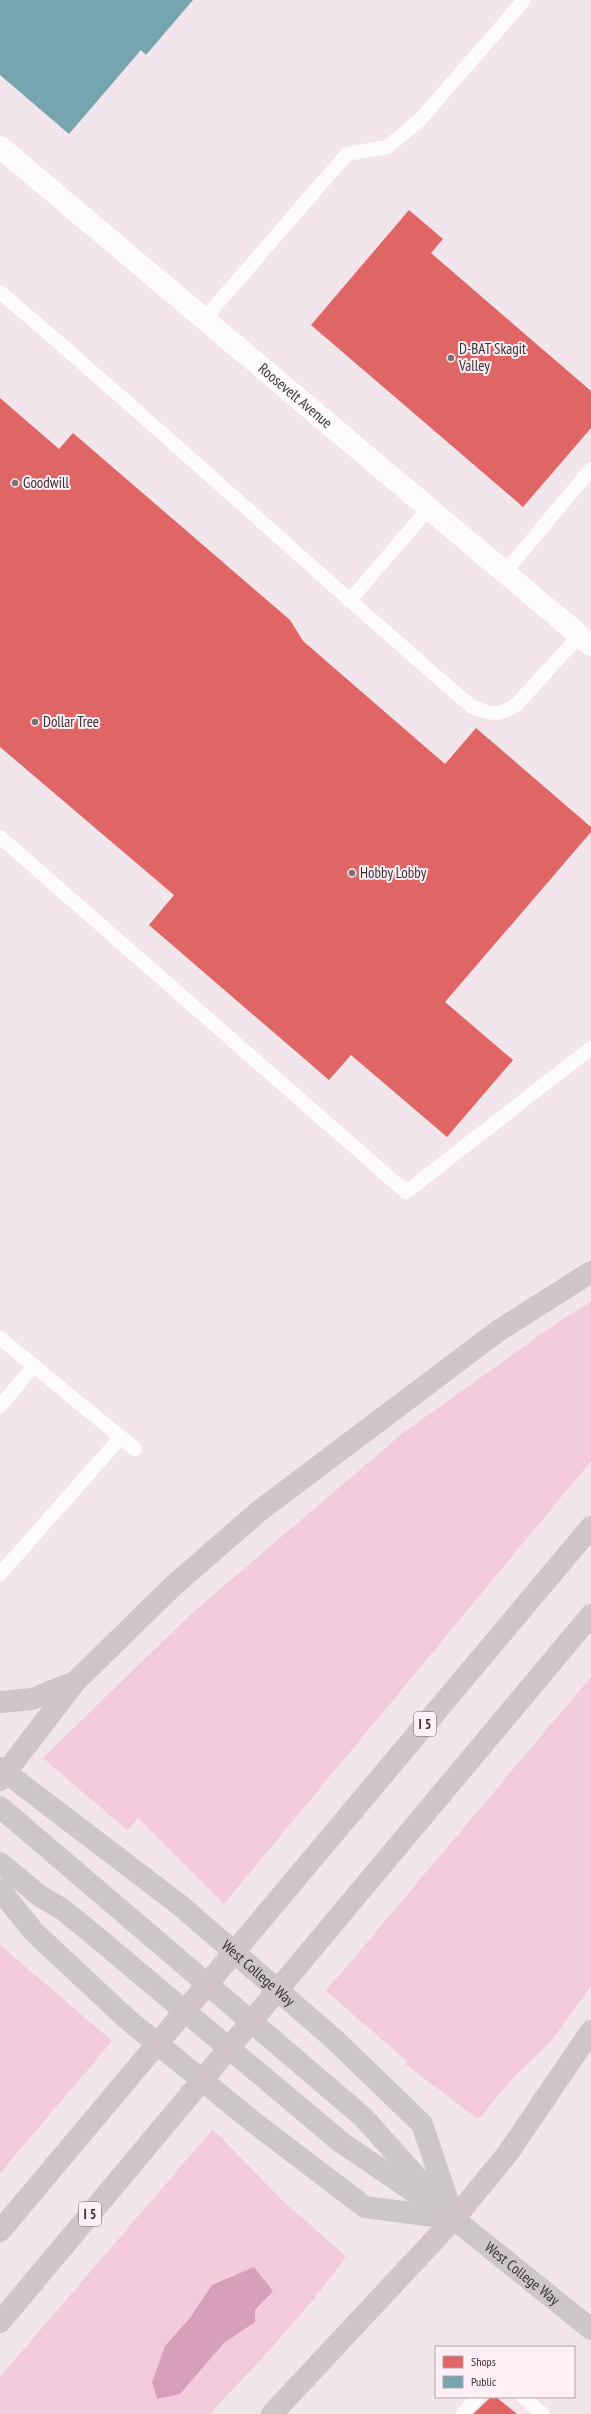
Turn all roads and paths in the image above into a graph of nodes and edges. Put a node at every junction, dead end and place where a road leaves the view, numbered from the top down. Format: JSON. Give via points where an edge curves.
{"nodes":[{"id":1,"x":524,"y":0,"type":"edge"},
{"id":2,"x":0,"y":147,"type":"edge"},
{"id":3,"x":0,"y":292,"type":"edge"},
{"id":4,"x":204,"y":319,"type":"junction"},
{"id":5,"x":591,"y":469,"type":"edge"},
{"id":6,"x":429,"y":508,"type":"junction"},
{"id":7,"x":505,"y":572,"type":"junction"},
{"id":8,"x":348,"y":601,"type":"junction"},
{"id":9,"x":585,"y":640,"type":"edge"},
{"id":10,"x":0,"y":837,"type":"edge"},
{"id":11,"x":591,"y":1048,"type":"edge"},
{"id":12,"x":591,"y":1272,"type":"edge"},
{"id":13,"x":0,"y":1338,"type":"edge"},
{"id":14,"x":34,"y":1366,"type":"junction"},
{"id":15,"x":0,"y":1406,"type":"edge"},
{"id":16,"x":121,"y":1438,"type":"junction"},
{"id":17,"x":136,"y":1449,"type":"dead end"},
{"id":18,"x":591,"y":1527,"type":"edge"},
{"id":19,"x":0,"y":1574,"type":"edge"},
{"id":20,"x":591,"y":1615,"type":"edge"},
{"id":21,"x":75,"y":1682,"type":"junction"},
{"id":22,"x":0,"y":1702,"type":"edge"},
{"id":23,"x":2,"y":1773,"type":"edge"},
{"id":24,"x":0,"y":1807,"type":"edge"},
{"id":25,"x":0,"y":1863,"type":"edge"},
{"id":26,"x":0,"y":1890,"type":"edge"},
{"id":27,"x":591,"y":2031,"type":"edge"},
{"id":28,"x":454,"y":2218,"type":"junction"},
{"id":29,"x":0,"y":2231,"type":"edge"},
{"id":30,"x":0,"y":2322,"type":"edge"},
{"id":31,"x":591,"y":2329,"type":"edge"},
{"id":32,"x":476,"y":2398,"type":"edge"},
{"id":33,"x":524,"y":2398,"type":"edge"},
{"id":34,"x":272,"y":2414,"type":"edge"},
{"id":35,"x":463,"y":2414,"type":"edge"},
{"id":36,"x":543,"y":2414,"type":"edge"}],
"edges":[{"from":1,"to":4,"type":"lane","via":[[420,120],[387,147],[347,154]]},
{"from":2,"to":4,"type":"street","name":"Roosevelt Avenue"},
{"from":3,"to":8,"type":"lane","via":[[99,376]]},
{"from":4,"to":6,"type":"street","name":"Roosevelt Avenue"},
{"from":5,"to":7,"type":"lane"},
{"from":6,"to":7,"type":"street","name":"Roosevelt Avenue"},
{"from":6,"to":8,"type":"lane"},
{"from":7,"to":9,"type":"street","name":"Roosevelt Avenue"},
{"from":8,"to":9,"type":"lane","via":[[472,707],[491,714],[507,711],[517,704]]},
{"from":10,"to":11,"type":"lane","via":[[406,1192]]},
{"from":12,"to":21,"type":"highway","via":[[498,1331],[258,1512],[172,1587]]},
{"from":13,"to":14,"type":"lane"},
{"from":14,"to":15,"type":"lane"},
{"from":14,"to":16,"type":"lane"},
{"from":16,"to":17,"type":"lane"},
{"from":16,"to":19,"type":"lane"},
{"from":18,"to":29,"type":"highway","number":"I 5"},
{"from":20,"to":30,"type":"highway","number":"I 5"},
{"from":21,"to":22,"type":"highway","via":[[32,1699]]},
{"from":21,"to":23,"type":"highway"},
{"from":23,"to":28,"type":"main road","name":"West College Way","via":[[181,1906],[335,2040],[422,2124]]},
{"from":24,"to":28,"type":"main road","name":"West College Way","via":[[363,2117]]},
{"from":25,"to":28,"type":"main road","name":"West College Way","via":[[40,1896],[62,1909],[342,2143]]},
{"from":26,"to":28,"type":"main road","via":[[34,1932],[127,2019],[252,2121],[365,2207]]},
{"from":27,"to":28,"type":"highway","via":[[508,2154]]},
{"from":28,"to":31,"type":"main road","name":"West College Way"},
{"from":28,"to":34,"type":"highway"},
{"from":32,"to":35,"type":"lane"},
{"from":33,"to":36,"type":"lane"}]}
